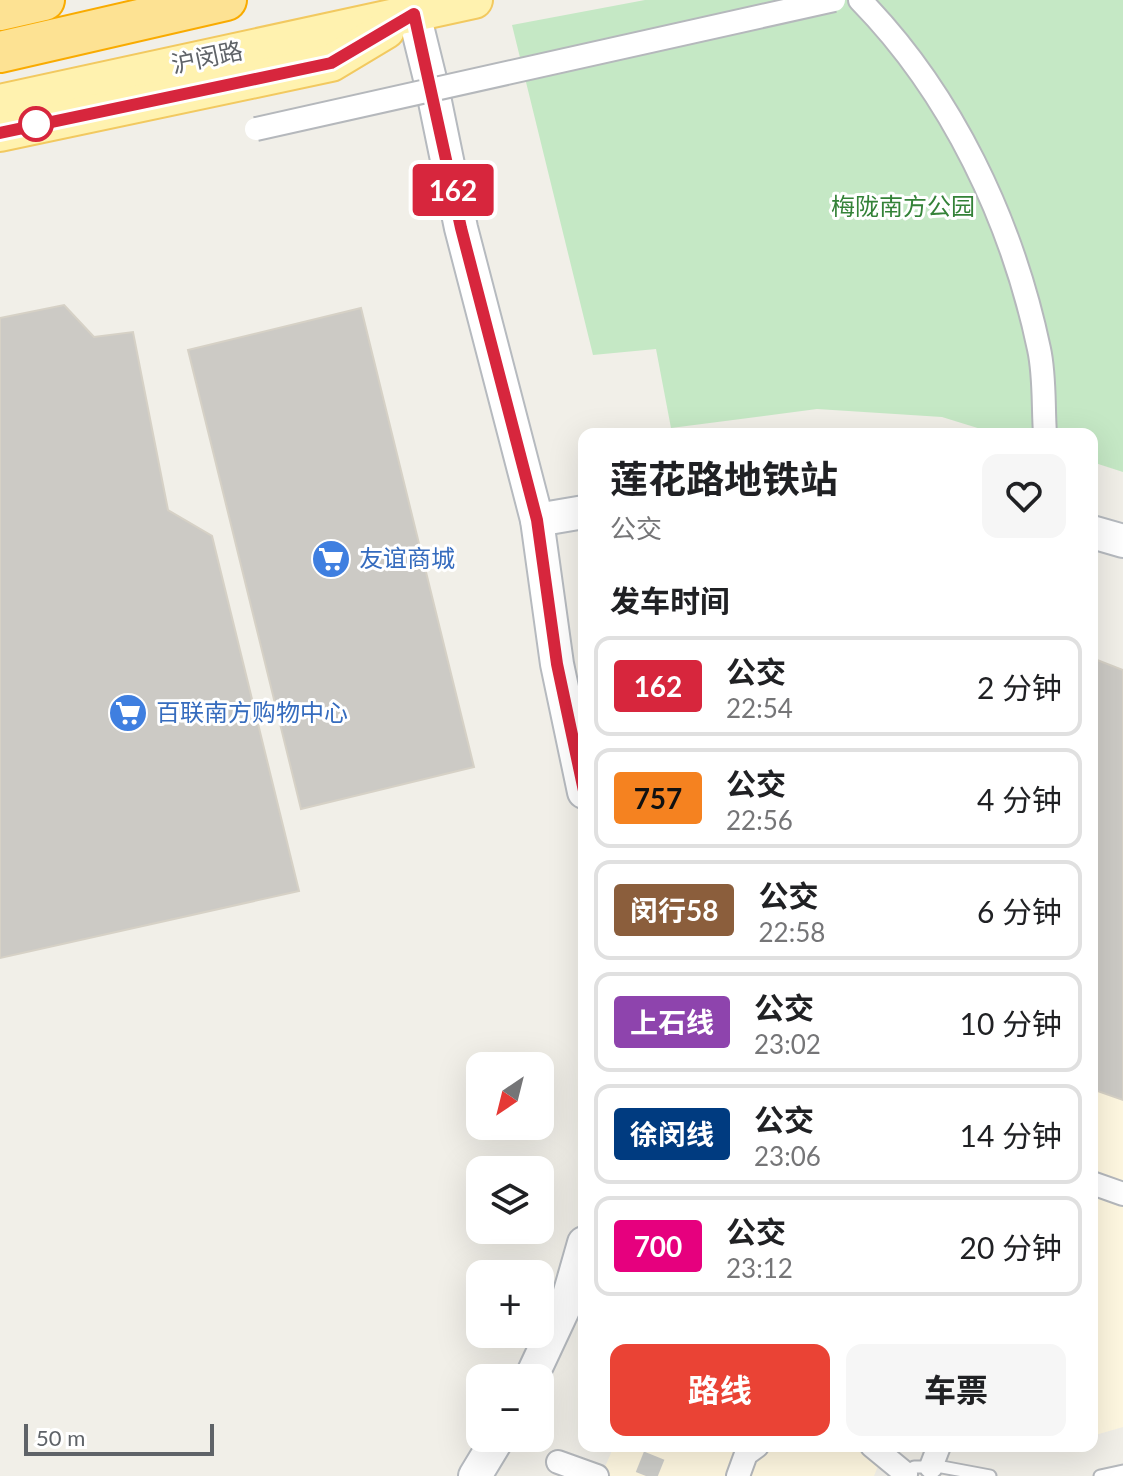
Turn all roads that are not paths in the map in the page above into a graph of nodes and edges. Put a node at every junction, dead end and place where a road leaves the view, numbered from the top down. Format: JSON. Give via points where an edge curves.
{"nodes":[{"id":1,"x":44,"y":0,"type":"edge"},
{"id":2,"x":226,"y":0,"type":"edge"},
{"id":3,"x":474,"y":0,"type":"edge"},
{"id":4,"x":834,"y":0,"type":"edge"},
{"id":5,"x":860,"y":0,"type":"edge"},
{"id":6,"x":411,"y":7,"type":"edge"},
{"id":7,"x":0,"y":10,"type":"edge"},
{"id":8,"x":0,"y":52,"type":"edge"},
{"id":9,"x":0,"y":103,"type":"edge"},
{"id":10,"x":256,"y":129,"type":"dead end"},
{"id":11,"x":0,"y":133,"type":"edge"},
{"id":12,"x":1045,"y":428,"type":"edge"},
{"id":13,"x":578,"y":513,"type":"edge"},
{"id":14,"x":537,"y":520,"type":"junction"},
{"id":15,"x":1098,"y":534,"type":"edge"},
{"id":16,"x":1123,"y":541,"type":"edge"},
{"id":17,"x":578,"y":764,"type":"edge"},
{"id":18,"x":1098,"y":1185,"type":"edge"},
{"id":19,"x":1123,"y":1194,"type":"edge"},
{"id":20,"x":578,"y":1264,"type":"edge"},
{"id":21,"x":538,"y":1364,"type":"edge"},
{"id":22,"x":490,"y":1452,"type":"edge"},
{"id":23,"x":749,"y":1452,"type":"edge"},
{"id":24,"x":879,"y":1452,"type":"edge"},
{"id":25,"x":935,"y":1457,"type":"edge"},
{"id":26,"x":558,"y":1462,"type":"dead end"},
{"id":27,"x":1123,"y":1471,"type":"edge"},
{"id":28,"x":905,"y":1475,"type":"edge"},
{"id":29,"x":475,"y":1476,"type":"edge"},
{"id":30,"x":597,"y":1476,"type":"edge"},
{"id":31,"x":738,"y":1476,"type":"edge"},
{"id":32,"x":990,"y":1476,"type":"edge"},
{"id":33,"x":1100,"y":1476,"type":"edge"}],
"edges":[{"from":1,"to":7,"type":"highway"},
{"from":2,"to":8,"type":"highway"},
{"from":3,"to":6,"type":"main road","name":"沪闵路"},
{"from":4,"to":10,"type":"street","bridge":true},
{"from":5,"to":12,"type":"street","via":[[939,97],[985,184],[1018,271],[1040,351]]},
{"from":6,"to":9,"type":"main road","name":"沪闵路"},
{"from":6,"to":11,"type":"main road","name":"沪闵路","via":[[331,63]]},
{"from":6,"to":14,"type":"main road","via":[[461,228]]},
{"from":13,"to":14,"type":"main road"},
{"from":14,"to":17,"type":"main road","via":[[557,664]]},
{"from":15,"to":16,"type":"main road"},
{"from":18,"to":19,"type":"street"},
{"from":20,"to":21,"type":"main road"},
{"from":22,"to":29,"type":"main road"},
{"from":23,"to":31,"type":"street"},
{"from":24,"to":28,"type":"street"},
{"from":25,"to":28,"type":"lane"},
{"from":25,"to":32,"type":"lane"},
{"from":26,"to":30,"type":"street"},
{"from":27,"to":33,"type":"lane"}]}
